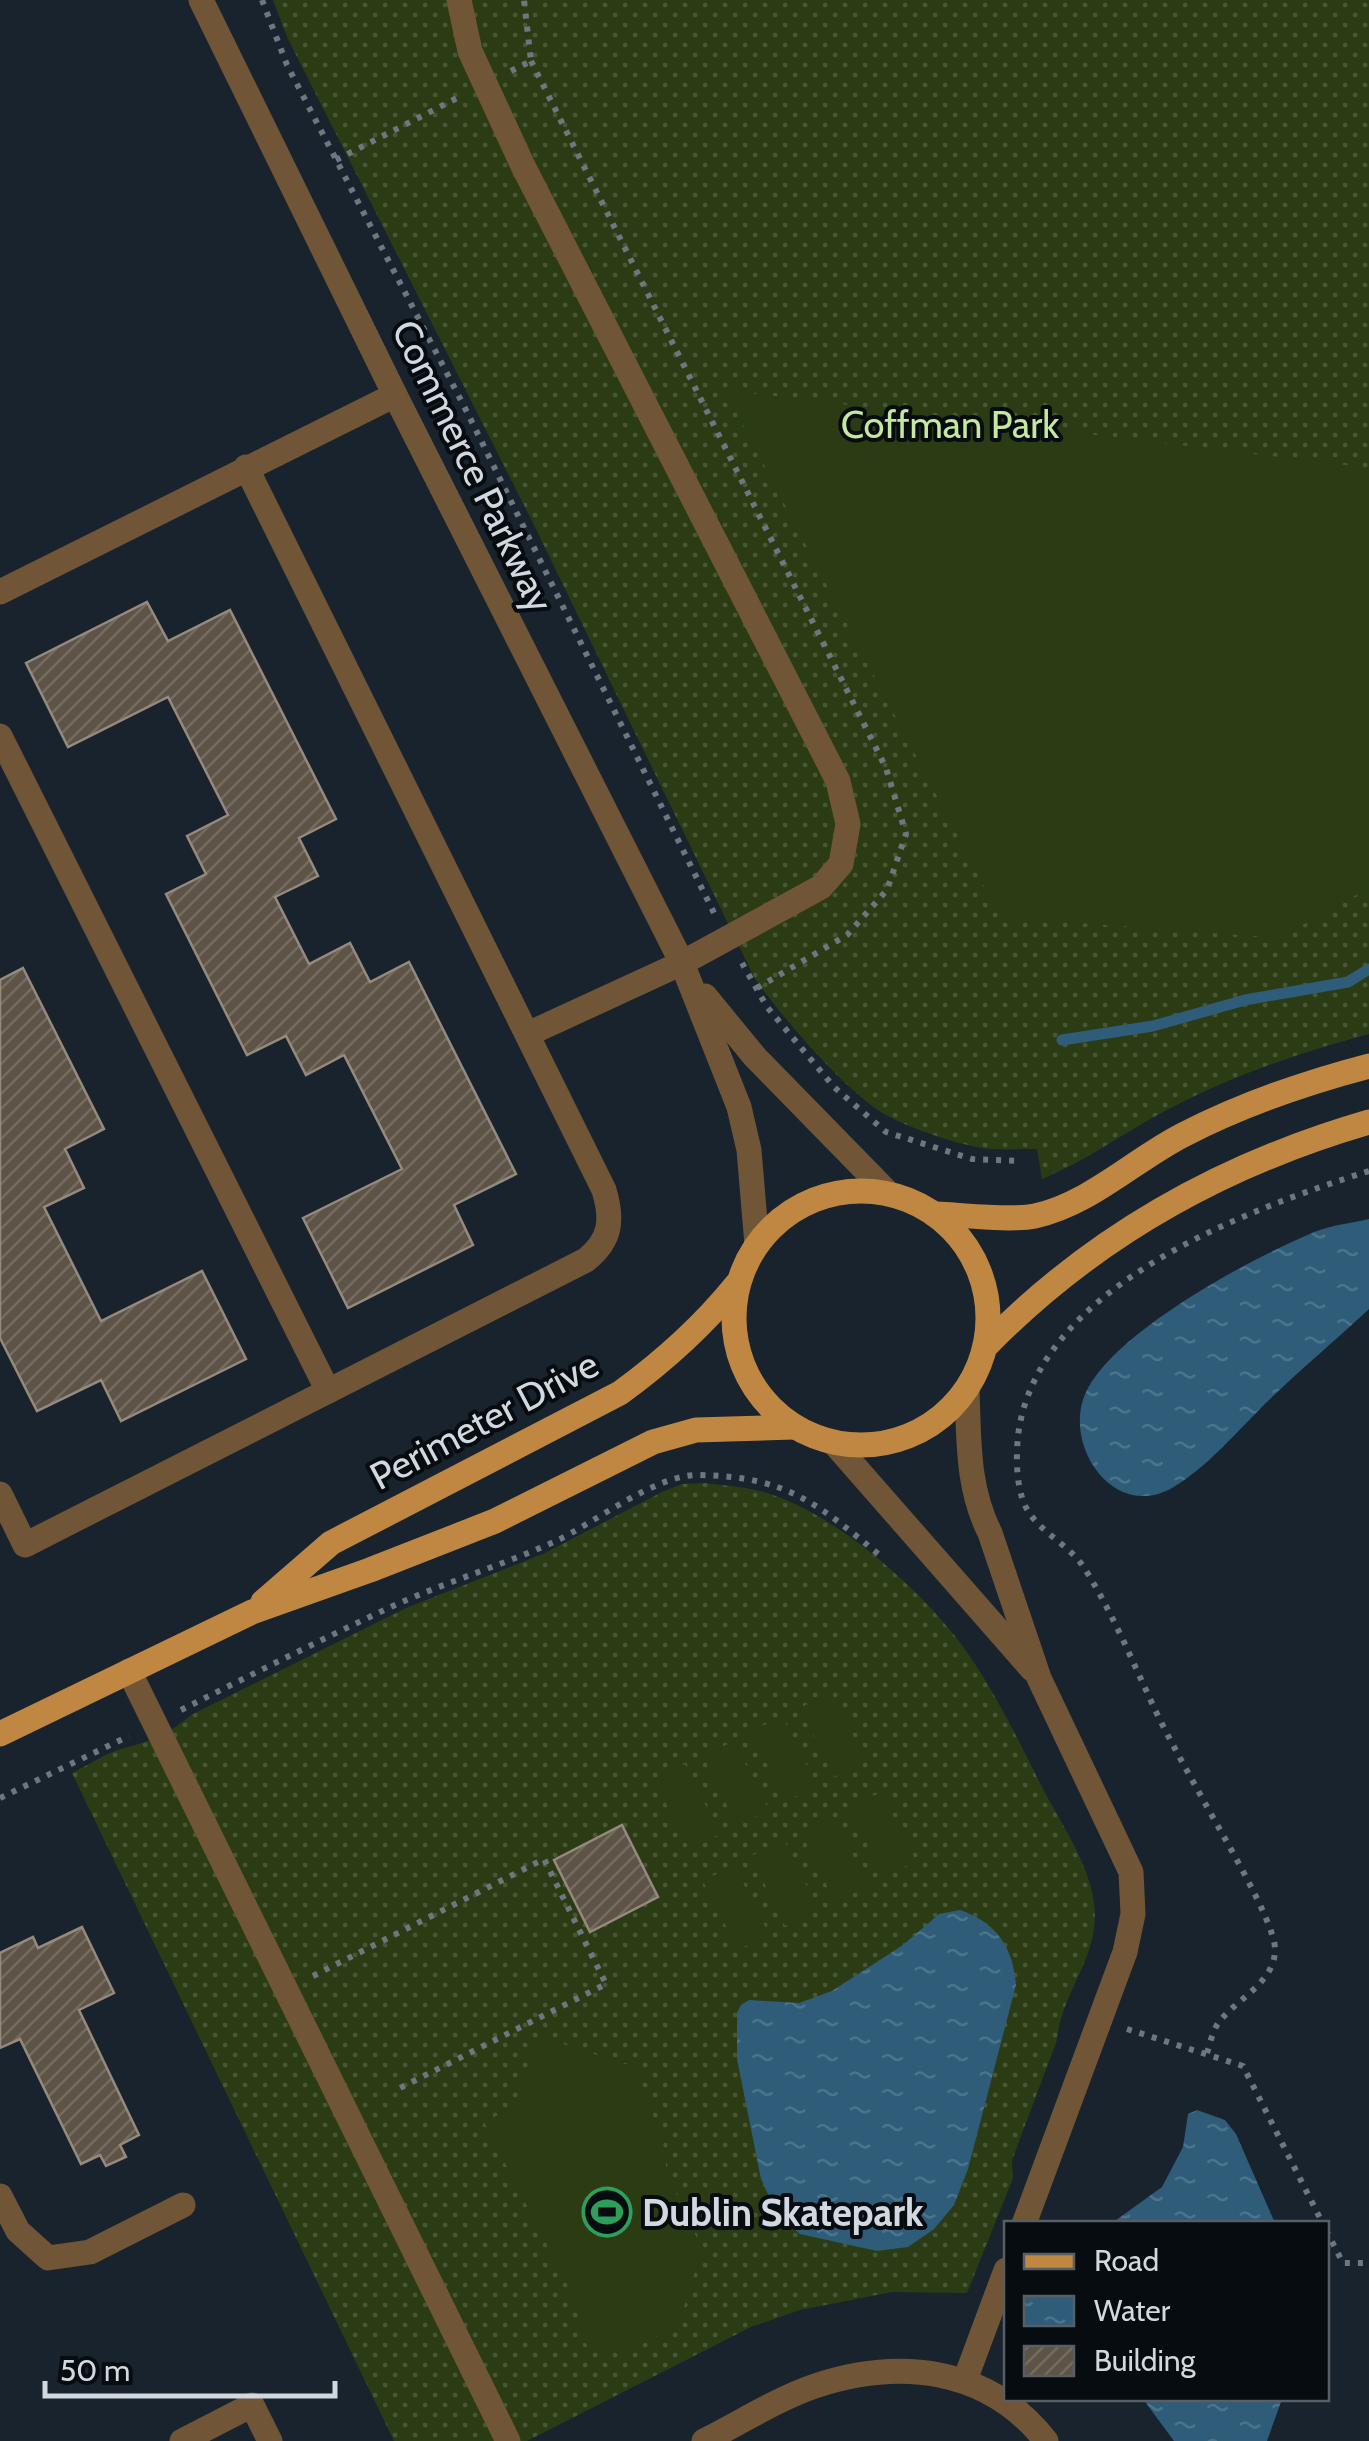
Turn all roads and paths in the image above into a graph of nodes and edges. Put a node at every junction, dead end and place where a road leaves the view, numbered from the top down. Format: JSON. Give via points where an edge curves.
{"nodes":[{"id":1,"x":201,"y":0,"type":"edge"},
{"id":2,"x":262,"y":0,"type":"edge"},
{"id":3,"x":459,"y":0,"type":"edge"},
{"id":4,"x":395,"y":395,"type":"junction"},
{"id":5,"x":246,"y":468,"type":"junction"},
{"id":6,"x":0,"y":592,"type":"edge"},
{"id":7,"x":0,"y":736,"type":"edge"},
{"id":8,"x":727,"y":938,"type":"junction"},
{"id":9,"x":682,"y":963,"type":"junction"},
{"id":10,"x":528,"y":1034,"type":"junction"},
{"id":11,"x":1369,"y":1066,"type":"edge"},
{"id":12,"x":1369,"y":1122,"type":"edge"},
{"id":13,"x":1022,"y":1162,"type":"dead end"},
{"id":14,"x":1369,"y":1171,"type":"edge"},
{"id":15,"x":888,"y":1193,"type":"junction"},
{"id":16,"x":936,"y":1214,"type":"junction"},
{"id":17,"x":757,"y":1245,"type":"junction"},
{"id":18,"x":739,"y":1280,"type":"junction"},
{"id":19,"x":986,"y":1345,"type":"junction"},
{"id":20,"x":328,"y":1390,"type":"junction"},
{"id":21,"x":967,"y":1390,"type":"junction"},
{"id":22,"x":794,"y":1427,"type":"junction"},
{"id":23,"x":834,"y":1443,"type":"junction"},
{"id":24,"x":0,"y":1494,"type":"edge"},
{"id":25,"x":883,"y":1558,"type":"dead end"},
{"id":26,"x":252,"y":1612,"type":"junction"},
{"id":27,"x":129,"y":1670,"type":"junction"},
{"id":28,"x":1039,"y":1678,"type":"junction"},
{"id":29,"x":154,"y":1723,"type":"junction"},
{"id":30,"x":0,"y":1734,"type":"edge"},
{"id":31,"x":0,"y":1798,"type":"edge"},
{"id":32,"x":307,"y":1979,"type":"dead end"},
{"id":33,"x":1101,"y":2022,"type":"junction"},
{"id":34,"x":1207,"y":2053,"type":"junction"},
{"id":35,"x":400,"y":2088,"type":"dead end"},
{"id":36,"x":0,"y":2196,"type":"edge"},
{"id":37,"x":183,"y":2205,"type":"dead end"},
{"id":38,"x":1025,"y":2221,"type":"edge"},
{"id":39,"x":1322,"y":2221,"type":"edge"},
{"id":40,"x":1329,"y":2235,"type":"edge"},
{"id":41,"x":1369,"y":2260,"type":"edge"},
{"id":42,"x":1004,"y":2275,"type":"edge"},
{"id":43,"x":965,"y":2380,"type":"junction"},
{"id":44,"x":182,"y":2441,"type":"edge"},
{"id":45,"x":270,"y":2441,"type":"edge"},
{"id":46,"x":508,"y":2441,"type":"edge"},
{"id":47,"x":704,"y":2441,"type":"edge"},
{"id":48,"x":1046,"y":2441,"type":"edge"}],
"edges":[{"from":1,"to":4,"type":"street","name":"Commerce Parkway"},
{"from":2,"to":8,"type":"path","via":[[286,65],[467,412]]},
{"from":3,"to":8,"type":"street","via":[[470,51],[523,166],[838,782],[848,824],[841,864],[820,887]]},
{"from":4,"to":5,"type":"street"},
{"from":4,"to":9,"type":"street","name":"Commerce Parkway"},
{"from":5,"to":6,"type":"street"},
{"from":5,"to":10,"type":"street"},
{"from":7,"to":20,"type":"street"},
{"from":8,"to":9,"type":"street"},
{"from":8,"to":13,"type":"path","via":[[778,1020],[834,1087],[886,1132],[972,1158]]},
{"from":9,"to":10,"type":"street"},
{"from":9,"to":15,"type":"street","name":"Commerce Parkway","via":[[734,1036]]},
{"from":9,"to":17,"type":"street","name":"Commerce Parkway","via":[[739,1107]]},
{"from":10,"to":20,"type":"street","via":[[604,1190],[610,1210],[600,1249]]},
{"from":11,"to":16,"type":"main road","via":[[1288,1088],[1182,1136],[1048,1213]]},
{"from":12,"to":19,"type":"main road","via":[[1258,1160],[1112,1238]]},
{"from":14,"to":34,"type":"path","via":[[1238,1219],[1129,1280],[1064,1338],[1024,1401],[1016,1450],[1024,1505],[1068,1547],[1098,1590],[1271,1934],[1272,1964],[1216,2027]]},
{"from":15,"to":16,"type":"main road"},
{"from":15,"to":17,"type":"main road","via":[[829,1195],[801,1206]]},
{"from":16,"to":19,"type":"main road","via":[[960,1236],[979,1269],[989,1310]]},
{"from":17,"to":18,"type":"main road"},
{"from":18,"to":22,"type":"main road","via":[[737,1347],[748,1378]]},
{"from":18,"to":26,"type":"main road","name":"Perimeter Drive","via":[[707,1321],[620,1393],[331,1543]]},
{"from":19,"to":21,"type":"main road"},
{"from":20,"to":24,"type":"street","via":[[25,1545]]},
{"from":21,"to":23,"type":"main road","via":[[937,1422],[911,1436],[883,1444]]},
{"from":21,"to":28,"type":"street","via":[[973,1494]]},
{"from":22,"to":23,"type":"main road"},
{"from":22,"to":26,"type":"main road","name":"Perimeter Drive","via":[[696,1430],[653,1442],[495,1520]]},
{"from":23,"to":28,"type":"street"},
{"from":25,"to":29,"type":"path","via":[[792,1490],[697,1474],[555,1541],[392,1606]]},
{"from":26,"to":27,"type":"main road","name":"Perimeter Drive"},
{"from":27,"to":29,"type":"street"},
{"from":27,"to":30,"type":"main road","name":"Perimeter Drive"},
{"from":28,"to":33,"type":"street","via":[[1131,1872],[1133,1914]]},
{"from":29,"to":31,"type":"path"},
{"from":29,"to":46,"type":"street"},
{"from":32,"to":35,"type":"path","via":[[544,1860],[606,1984]]},
{"from":33,"to":34,"type":"path"},
{"from":33,"to":38,"type":"street"},
{"from":34,"to":39,"type":"path","via":[[1244,2066]]},
{"from":36,"to":37,"type":"street","via":[[18,2232],[48,2258],[90,2252]]},
{"from":40,"to":41,"type":"path","via":[[1343,2263]]},
{"from":42,"to":43,"type":"street"},
{"from":43,"to":47,"type":"street","via":[[906,2370],[850,2378],[813,2387]]},
{"from":43,"to":48,"type":"street","via":[[1006,2403]]},
{"from":44,"to":45,"type":"street","via":[[252,2405]]}]}
